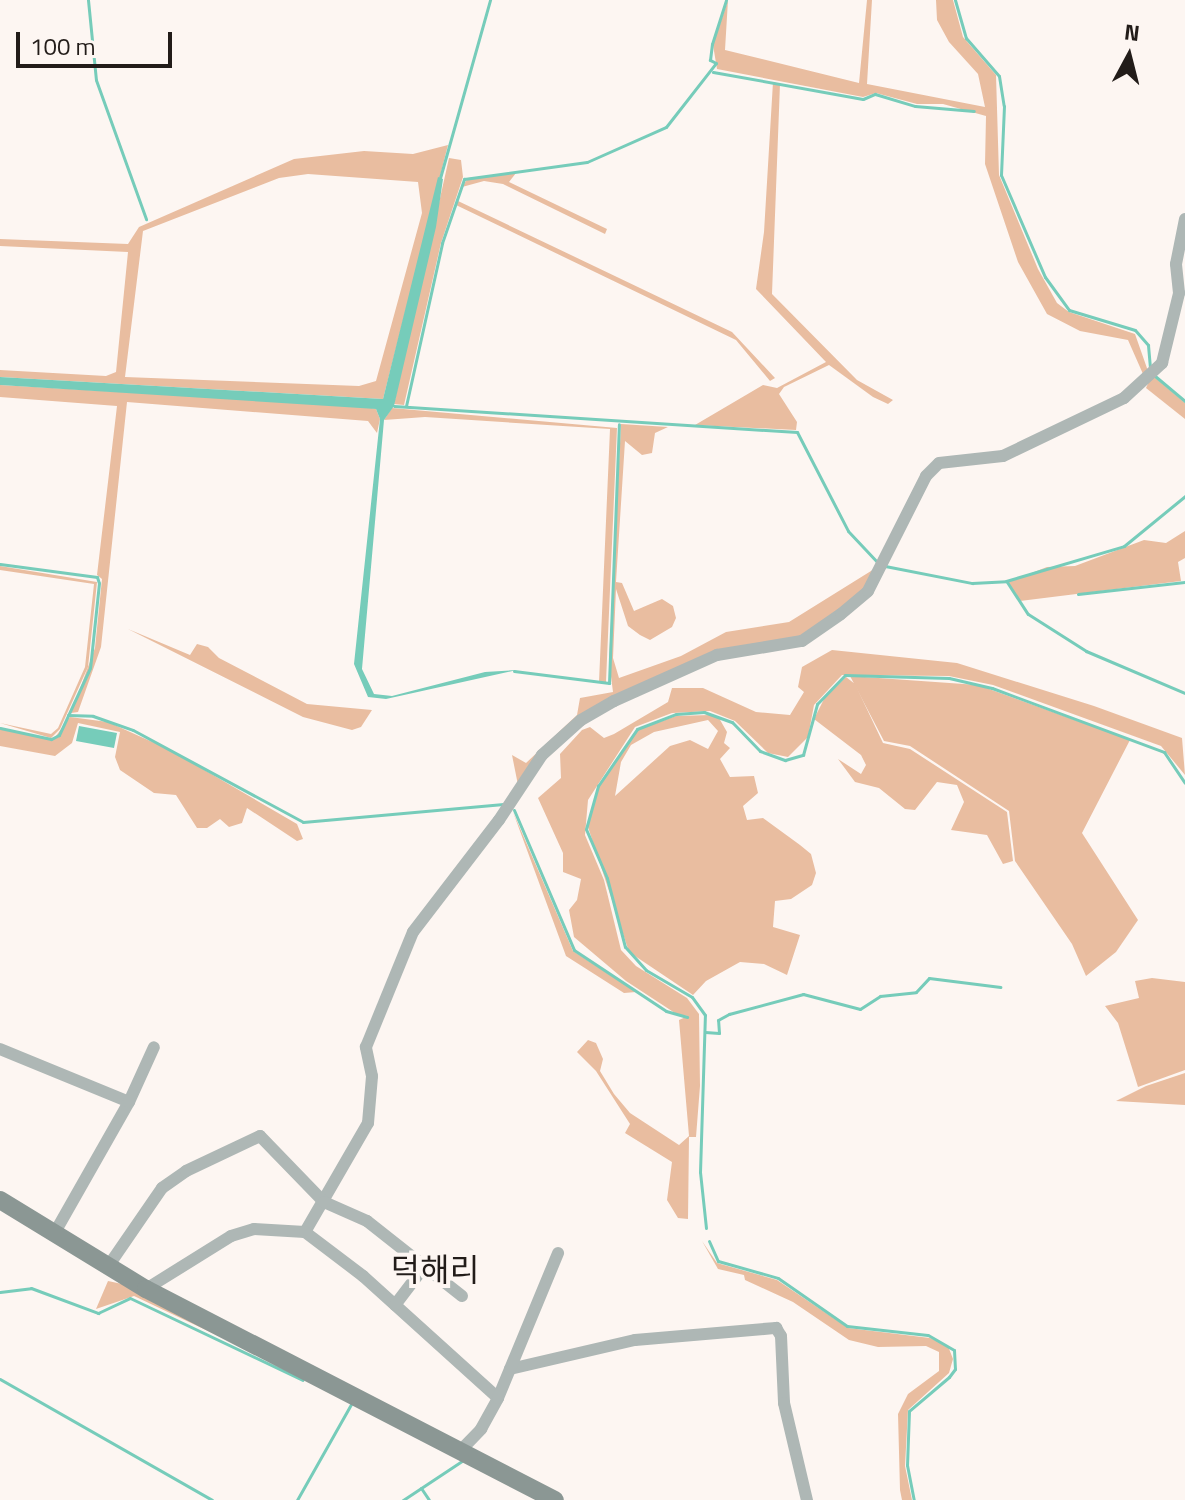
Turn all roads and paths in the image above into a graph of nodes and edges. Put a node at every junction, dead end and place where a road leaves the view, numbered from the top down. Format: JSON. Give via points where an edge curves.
{"nodes":[{"id":1,"x":1185,"y":219,"type":"edge"},
{"id":2,"x":154,"y":1047,"type":"dead end"},
{"id":3,"x":0,"y":1049,"type":"edge"},
{"id":4,"x":129,"y":1102,"type":"junction"},
{"id":5,"x":0,"y":1200,"type":"edge"},
{"id":6,"x":324,"y":1202,"type":"junction"},
{"id":7,"x":305,"y":1232,"type":"junction"},
{"id":8,"x":54,"y":1234,"type":"junction"},
{"id":9,"x":558,"y":1253,"type":"dead end"},
{"id":10,"x":424,"y":1267,"type":"junction"},
{"id":11,"x":107,"y":1268,"type":"junction"},
{"id":12,"x":146,"y":1289,"type":"junction"},
{"id":13,"x":462,"y":1296,"type":"dead end"},
{"id":14,"x":395,"y":1305,"type":"junction"},
{"id":15,"x":510,"y":1369,"type":"junction"},
{"id":16,"x":498,"y":1398,"type":"junction"},
{"id":17,"x":462,"y":1449,"type":"junction"},
{"id":18,"x":555,"y":1500,"type":"edge"},
{"id":19,"x":807,"y":1500,"type":"edge"}],
"edges":[{"from":1,"to":6,"type":"street","via":[[1176,264],[1179,293],[1162,363],[1124,398],[1003,456],[939,463],[919,488],[868,591],[841,614],[802,641],[717,655],[614,701],[581,720],[542,755],[408,942],[366,1047],[372,1076],[368,1123],[345,1156]]},
{"from":2,"to":4,"type":"street"},
{"from":3,"to":4,"type":"street"},
{"from":4,"to":8,"type":"street"},
{"from":5,"to":8,"type":"street"},
{"from":6,"to":7,"type":"street"},
{"from":6,"to":10,"type":"street","via":[[367,1221]]},
{"from":6,"to":11,"type":"street","via":[[267,1138],[251,1138],[162,1188]]},
{"from":7,"to":12,"type":"street","via":[[254,1229],[231,1236]]},
{"from":7,"to":14,"type":"street"},
{"from":8,"to":11,"type":"street"},
{"from":9,"to":15,"type":"street"},
{"from":10,"to":13,"type":"street"},
{"from":10,"to":14,"type":"street"},
{"from":11,"to":12,"type":"street"},
{"from":12,"to":17,"type":"street"},
{"from":14,"to":16,"type":"street"},
{"from":15,"to":16,"type":"street"},
{"from":15,"to":19,"type":"street","via":[[635,1340],[776,1328],[781,1336],[784,1403]]},
{"from":16,"to":17,"type":"street"},
{"from":17,"to":18,"type":"street"}]}
